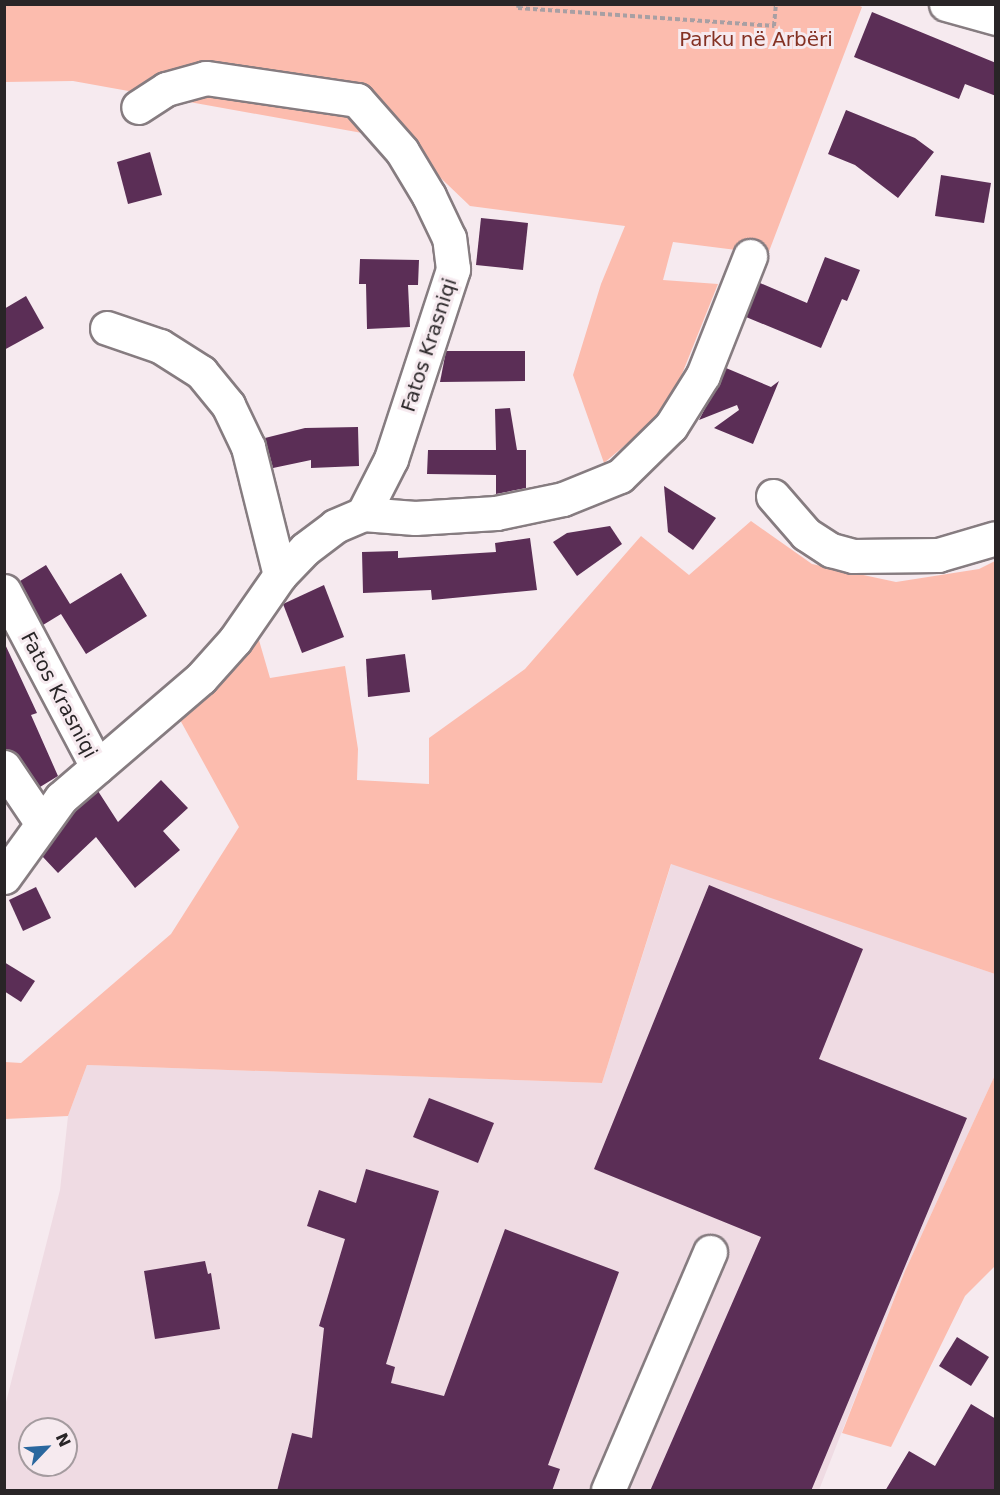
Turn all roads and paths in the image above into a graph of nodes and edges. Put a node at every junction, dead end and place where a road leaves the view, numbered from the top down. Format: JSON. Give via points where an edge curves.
{"nodes":[{"id":1,"x":519,"y":4,"type":"edge"},
{"id":2,"x":776,"y":4,"type":"edge"},
{"id":3,"x":946,"y":4,"type":"edge"},
{"id":4,"x":996,"y":18,"type":"edge"},
{"id":5,"x":138,"y":107,"type":"dead end"},
{"id":6,"x":750,"y":256,"type":"dead end"},
{"id":7,"x":107,"y":328,"type":"dead end"},
{"id":8,"x":773,"y":496,"type":"dead end"},
{"id":9,"x":363,"y":514,"type":"junction"},
{"id":10,"x":996,"y":538,"type":"edge"},
{"id":11,"x":280,"y":574,"type":"junction"},
{"id":12,"x":4,"y":591,"type":"edge"},
{"id":13,"x":4,"y":767,"type":"edge"},
{"id":14,"x":97,"y":767,"type":"junction"},
{"id":15,"x":41,"y":822,"type":"junction"},
{"id":16,"x":4,"y":877,"type":"edge"},
{"id":17,"x":710,"y":1252,"type":"dead end"},
{"id":18,"x":608,"y":1491,"type":"edge"}],
"edges":[{"from":1,"to":2,"type":"path","via":[[518,8],[774,26]]},
{"from":3,"to":4,"type":"street"},
{"from":5,"to":9,"type":"street","name":"Fatos Krasniqi","via":[[166,89],[206,78],[357,100],[402,151],[429,196],[449,238],[453,268],[391,459]]},
{"from":6,"to":9,"type":"street","name":"Fatos Krasniqi","via":[[703,375],[671,426],[620,476],[563,499],[496,513],[415,518]]},
{"from":7,"to":11,"type":"street","via":[[170,352],[201,372],[228,405],[248,447]]},
{"from":8,"to":10,"type":"street","via":[[806,534],[831,550],[854,556],[938,555]]},
{"from":9,"to":11,"type":"street","name":"Fatos Krasniqi","via":[[335,526]]},
{"from":11,"to":14,"type":"street","name":"Fatos Krasniqi","via":[[235,640],[201,678]]},
{"from":12,"to":14,"type":"street","name":"Fatos Krasniqi"},
{"from":13,"to":15,"type":"street"},
{"from":14,"to":15,"type":"street","name":"Fatos Krasniqi"},
{"from":15,"to":16,"type":"street","name":"Fatos Krasniqi"},
{"from":17,"to":18,"type":"street"}]}
